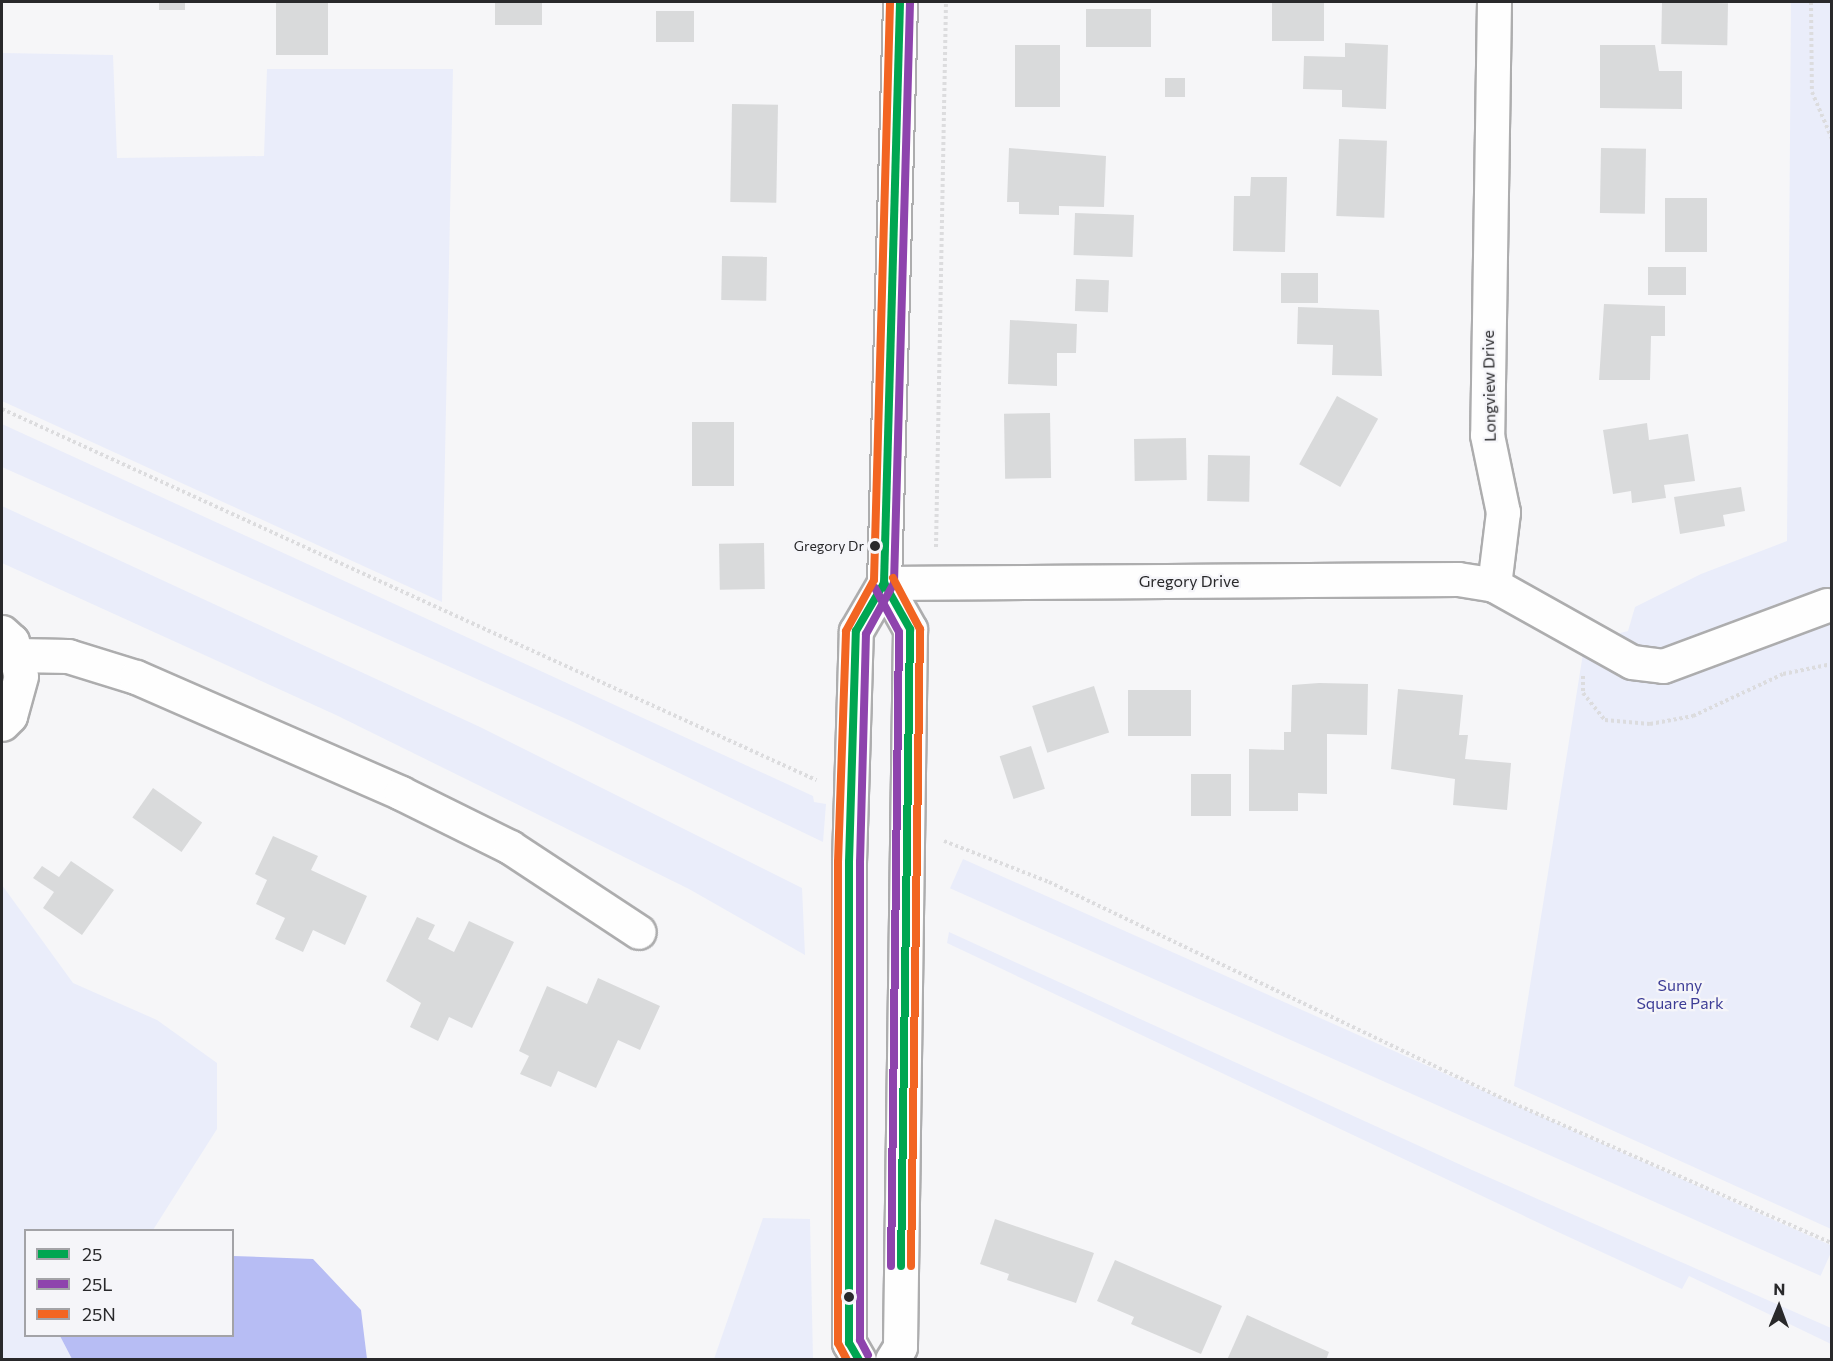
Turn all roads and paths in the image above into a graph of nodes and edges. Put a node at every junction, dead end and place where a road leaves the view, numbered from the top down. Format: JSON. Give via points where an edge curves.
{"nodes":[{"id":1,"x":900,"y":2,"type":"edge"},
{"id":2,"x":946,"y":2,"type":"edge"},
{"id":3,"x":1494,"y":2,"type":"edge"},
{"id":4,"x":1811,"y":2,"type":"edge"},
{"id":5,"x":1832,"y":139,"type":"edge"},
{"id":6,"x":884,"y":583,"type":"junction"},
{"id":7,"x":935,"y":583,"type":"junction"},
{"id":8,"x":1494,"y":585,"type":"junction"},
{"id":9,"x":1827,"y":605,"type":"dead end"},
{"id":10,"x":10,"y":644,"type":"edge"},
{"id":11,"x":2,"y":724,"type":"edge"},
{"id":12,"x":944,"y":829,"type":"dead end"},
{"id":13,"x":944,"y":841,"type":"dead end"},
{"id":14,"x":639,"y":932,"type":"dead end"},
{"id":15,"x":859,"y":1359,"type":"edge"},
{"id":16,"x":892,"y":1359,"type":"edge"}],
"edges":[{"from":1,"to":6,"type":"main road"},
{"from":2,"to":7,"type":"path"},
{"from":3,"to":8,"type":"main road","name":"Longview Drive","via":[[1487,435],[1503,512]]},
{"from":4,"to":5,"type":"path","via":[[1812,92]]},
{"from":6,"to":7,"type":"main road","name":"Gregory Drive"},
{"from":6,"to":15,"type":"main road","via":[[856,632],[849,862],[849,1344]]},
{"from":6,"to":16,"type":"main road","via":[[910,629],[900,1347]]},
{"from":7,"to":8,"type":"main road","name":"Gregory Drive","via":[[1458,579]]},
{"from":8,"to":9,"type":"main road","via":[[1632,662],[1663,666]]},
{"from":10,"to":11,"type":"main road","via":[[18,697]]},
{"from":10,"to":14,"type":"main road","via":[[68,656],[136,677],[401,793],[510,847]]},
{"from":12,"to":13,"type":"path"}]}
